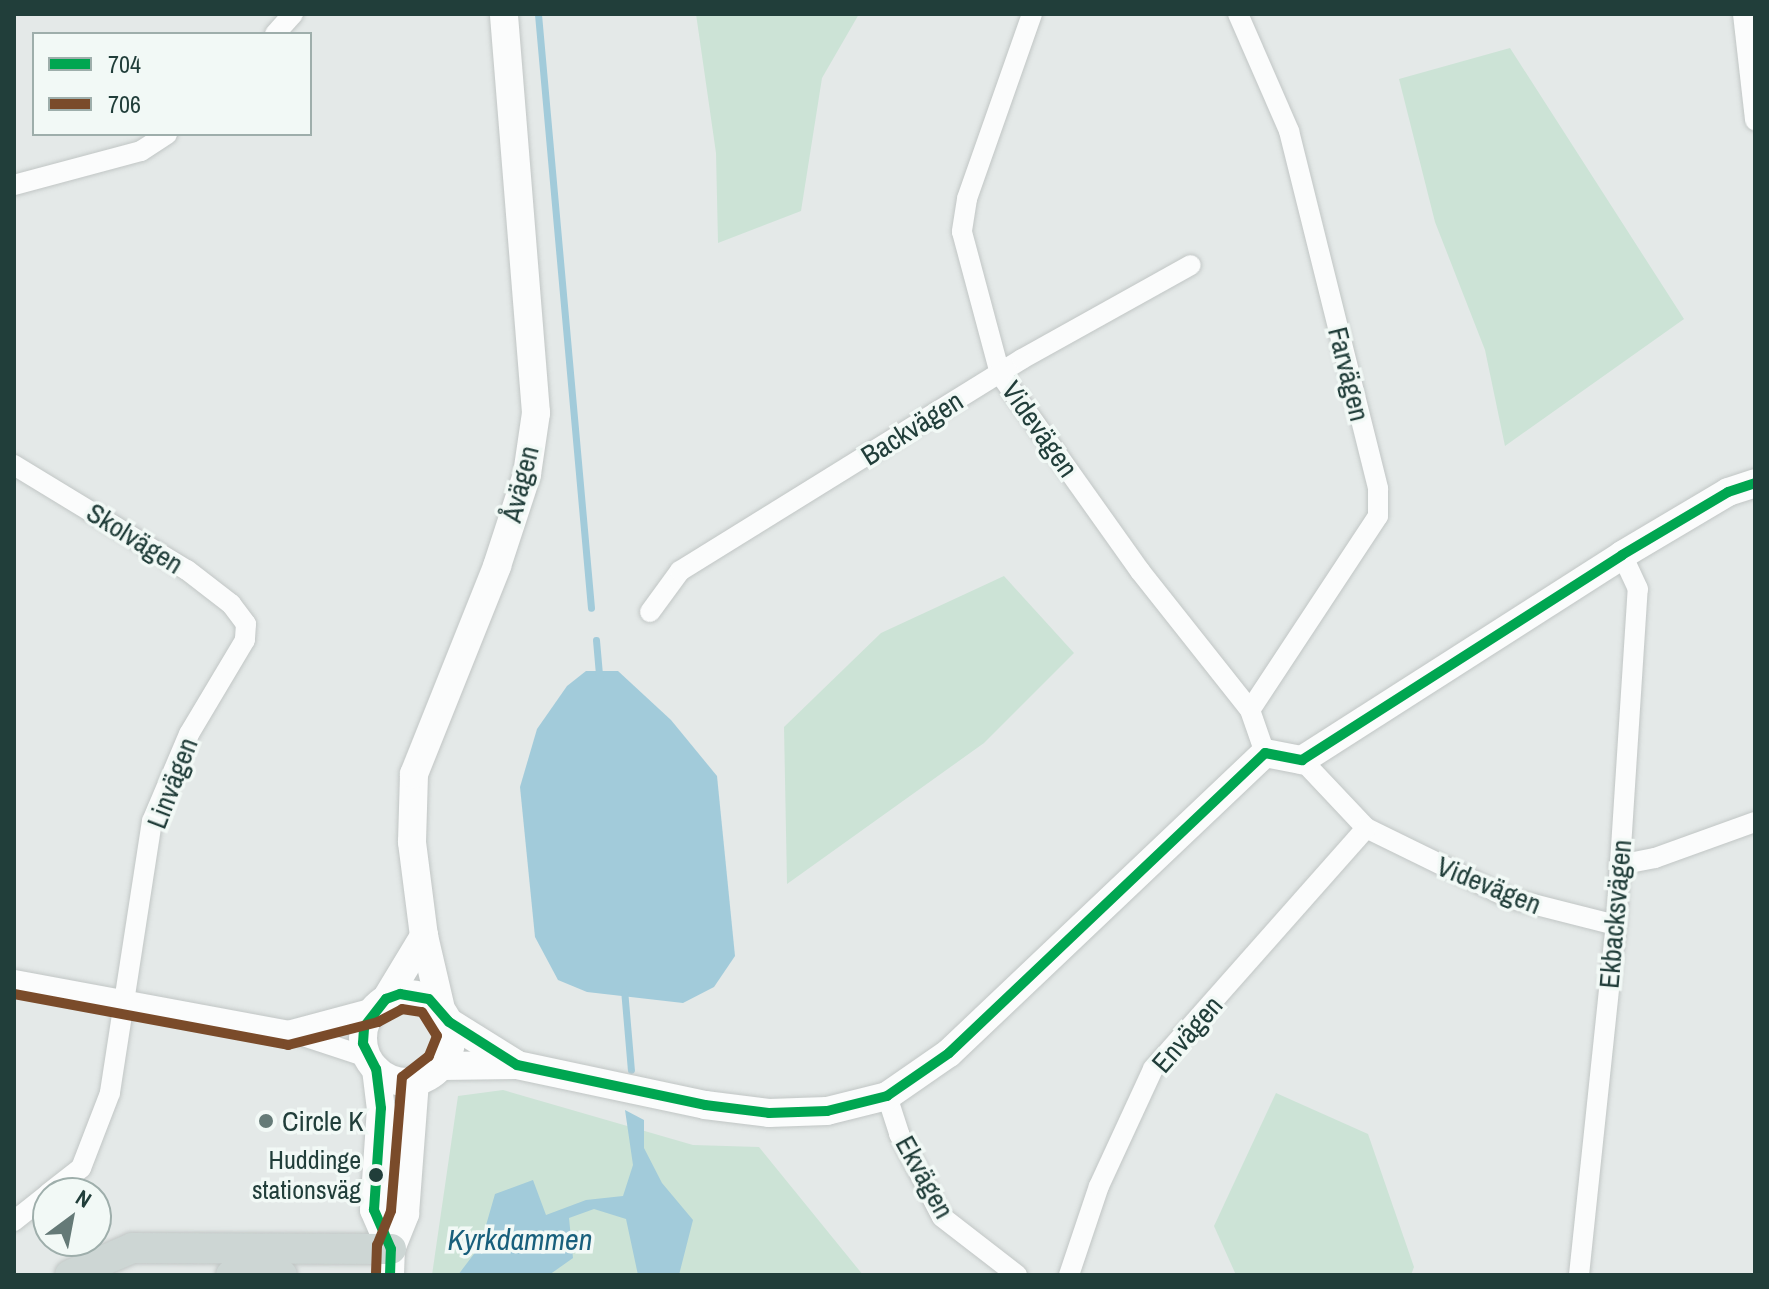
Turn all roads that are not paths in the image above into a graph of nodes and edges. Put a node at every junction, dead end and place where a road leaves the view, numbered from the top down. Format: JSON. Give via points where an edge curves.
{"nodes":[{"id":1,"x":293,"y":14,"type":"edge"},
{"id":2,"x":504,"y":14,"type":"edge"},
{"id":3,"x":1032,"y":14,"type":"edge"},
{"id":4,"x":1238,"y":14,"type":"edge"},
{"id":5,"x":1743,"y":14,"type":"edge"},
{"id":6,"x":277,"y":32,"type":"edge"},
{"id":7,"x":1755,"y":120,"type":"edge"},
{"id":8,"x":164,"y":136,"type":"edge"},
{"id":9,"x":14,"y":185,"type":"edge"},
{"id":10,"x":1191,"y":265,"type":"dead end"},
{"id":11,"x":1000,"y":374,"type":"junction"},
{"id":12,"x":14,"y":465,"type":"edge"},
{"id":13,"x":1755,"y":483,"type":"edge"},
{"id":14,"x":1622,"y":555,"type":"junction"},
{"id":15,"x":650,"y":612,"type":"dead end"},
{"id":16,"x":246,"y":624,"type":"joint"},
{"id":17,"x":1250,"y":710,"type":"junction"},
{"id":18,"x":1265,"y":753,"type":"junction"},
{"id":19,"x":1302,"y":760,"type":"junction"},
{"id":20,"x":1755,"y":822,"type":"edge"},
{"id":21,"x":1366,"y":828,"type":"junction"},
{"id":22,"x":1619,"y":865,"type":"junction"},
{"id":23,"x":1616,"y":925,"type":"junction"},
{"id":24,"x":424,"y":936,"type":"junction"},
{"id":25,"x":14,"y":980,"type":"edge"},
{"id":26,"x":122,"y":1001,"type":"junction"},
{"id":27,"x":380,"y":1003,"type":"junction"},
{"id":28,"x":445,"y":1016,"type":"junction"},
{"id":29,"x":288,"y":1031,"type":"junction"},
{"id":30,"x":372,"y":1063,"type":"junction"},
{"id":31,"x":517,"y":1065,"type":"junction"},
{"id":32,"x":441,"y":1066,"type":"junction"},
{"id":33,"x":415,"y":1081,"type":"junction"},
{"id":34,"x":887,"y":1096,"type":"junction"},
{"id":35,"x":70,"y":1177,"type":"edge"},
{"id":36,"x":32,"y":1207,"type":"edge"},
{"id":37,"x":14,"y":1221,"type":"edge"},
{"id":38,"x":390,"y":1262,"type":"edge"},
{"id":39,"x":70,"y":1275,"type":"edge"},
{"id":40,"x":231,"y":1275,"type":"edge"},
{"id":41,"x":282,"y":1275,"type":"edge"},
{"id":42,"x":1017,"y":1275,"type":"edge"},
{"id":43,"x":1069,"y":1275,"type":"edge"},
{"id":44,"x":1579,"y":1275,"type":"edge"}],
"edges":[{"from":1,"to":6,"type":"street"},
{"from":2,"to":24,"type":"street","name":"Åvägen","via":[[536,413],[527,474],[497,566],[414,774],[412,842]]},
{"from":3,"to":11,"type":"street","name":"Videvägen","via":[[967,199],[962,232]]},
{"from":4,"to":17,"type":"street","name":"Farvägen","via":[[1289,131],[1378,489],[1378,516]]},
{"from":5,"to":7,"type":"street"},
{"from":8,"to":9,"type":"street","via":[[141,151]]},
{"from":10,"to":11,"type":"street","name":"Backvägen"},
{"from":11,"to":15,"type":"street","name":"Backvägen","via":[[680,571]]},
{"from":11,"to":17,"type":"street","name":"Videvägen","via":[[1140,571]]},
{"from":12,"to":16,"type":"street","name":"Skolvägen","via":[[187,570],[231,604]]},
{"from":13,"to":14,"type":"street","via":[[1728,492]]},
{"from":14,"to":19,"type":"street"},
{"from":14,"to":22,"type":"street","name":"Ekbacksvägen","via":[[1638,589]]},
{"from":16,"to":26,"type":"street","name":"Linvägen","via":[[245,640],[189,734],[152,821]]},
{"from":17,"to":18,"type":"street","name":"Videvägen"},
{"from":18,"to":19,"type":"street"},
{"from":18,"to":34,"type":"street","via":[[949,1053]]},
{"from":19,"to":21,"type":"street","name":"Videvägen"},
{"from":20,"to":22,"type":"street","via":[[1655,858]]},
{"from":21,"to":23,"type":"street","name":"Videvägen","via":[[1509,898]]},
{"from":21,"to":43,"type":"street","name":"Envägen","via":[[1153,1069],[1099,1186]]},
{"from":22,"to":23,"type":"street","name":"Ekbacksvägen"},
{"from":23,"to":44,"type":"street","name":"Ekbacksvägen"},
{"from":24,"to":27,"type":"street"},
{"from":24,"to":28,"type":"street","name":"Åvägen"},
{"from":25,"to":26,"type":"street"},
{"from":26,"to":29,"type":"street"},
{"from":26,"to":35,"type":"street","name":"Linvägen","via":[[110,1093],[81,1168]]},
{"from":27,"to":28,"type":"street","via":[[416,994]]},
{"from":27,"to":29,"type":"street"},
{"from":27,"to":30,"type":"street","via":[[364,1027]]},
{"from":28,"to":31,"type":"street"},
{"from":28,"to":32,"type":"street","via":[[451,1037]]},
{"from":29,"to":30,"type":"street"},
{"from":30,"to":33,"type":"street","via":[[389,1078]]},
{"from":30,"to":38,"type":"street","via":[[381,1108],[374,1210]]},
{"from":31,"to":32,"type":"street"},
{"from":31,"to":34,"type":"street","via":[[705,1105],[769,1113],[827,1111]]},
{"from":32,"to":33,"type":"street"},
{"from":33,"to":38,"type":"street","via":[[405,1214]]},
{"from":34,"to":42,"type":"street","name":"Ekvägen","via":[[899,1134],[942,1217]]},
{"from":36,"to":37,"type":"street","name":"Linvägen"},
{"from":38,"to":39,"type":"main road","via":[[132,1248]]},
{"from":40,"to":41,"type":"main road"}]}
